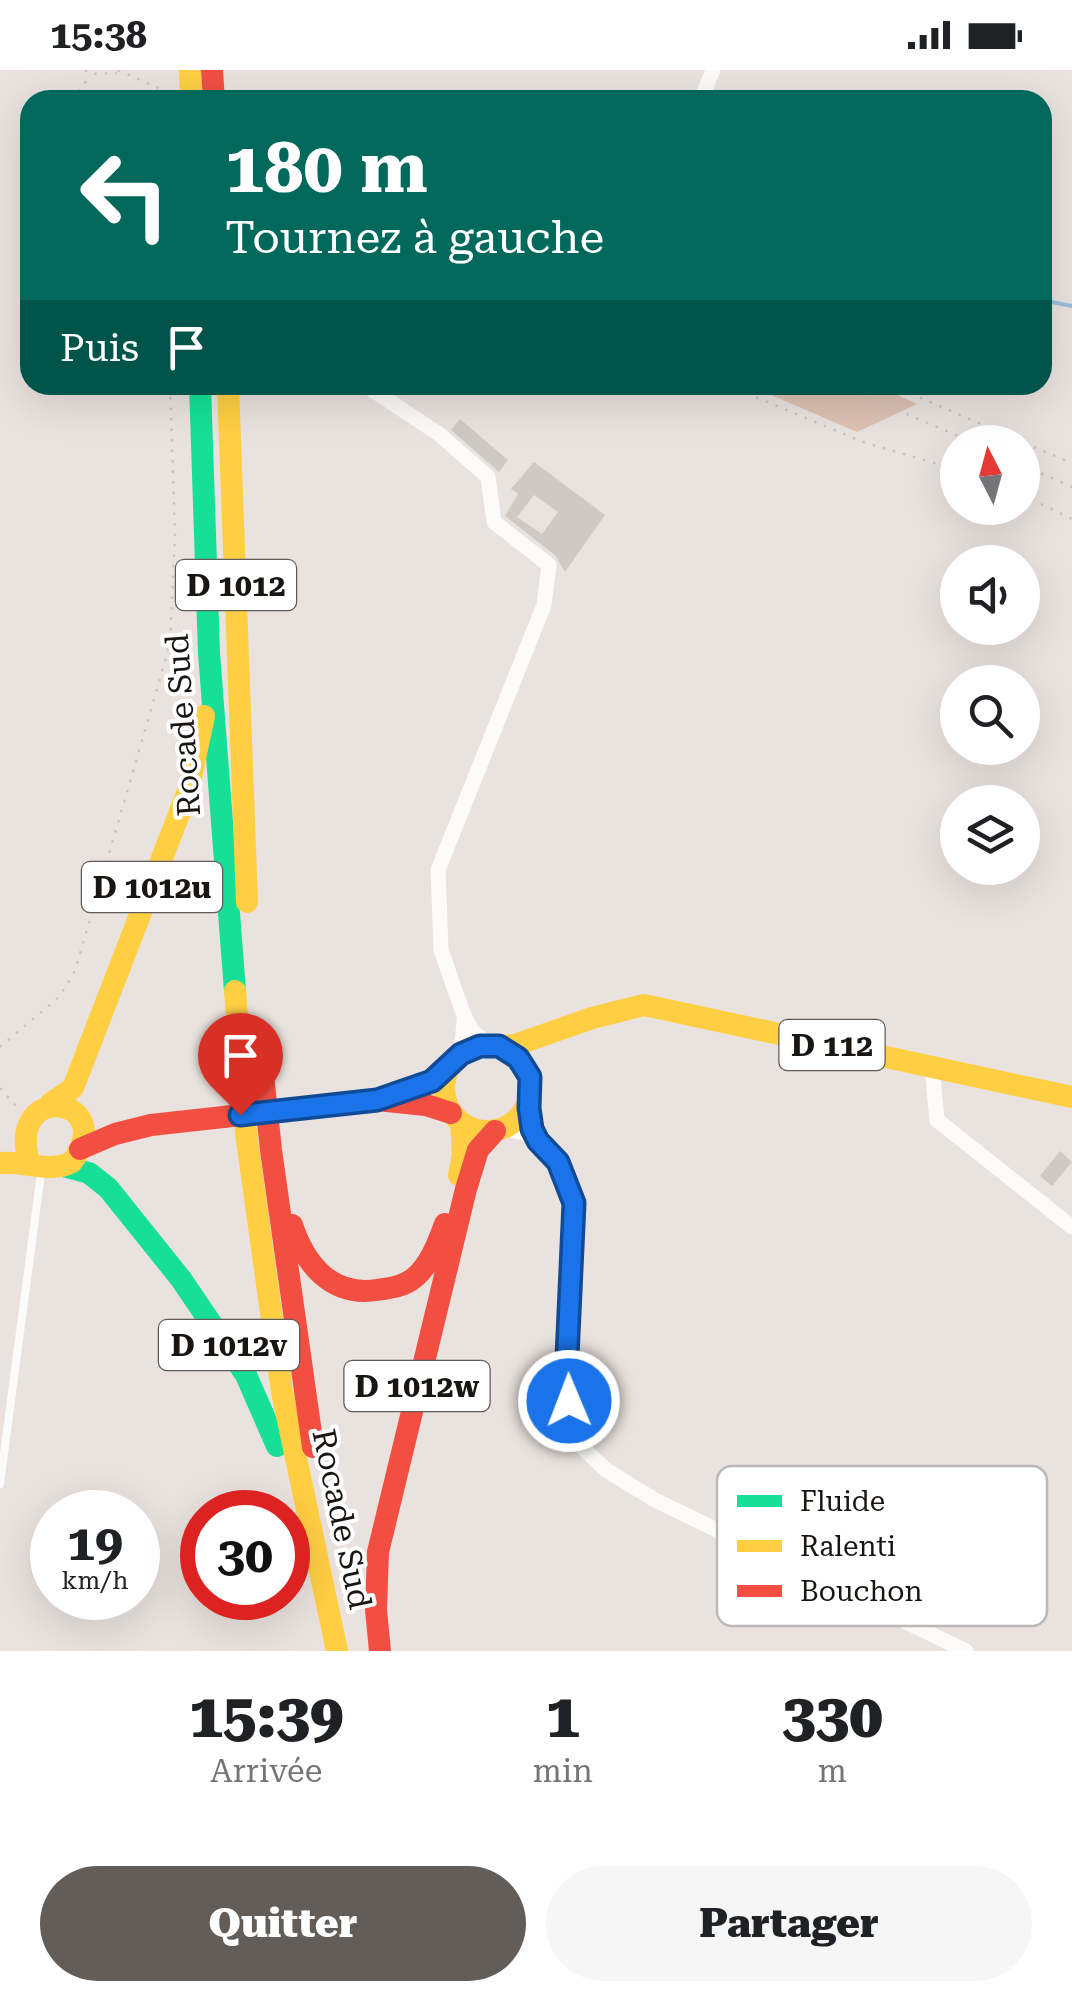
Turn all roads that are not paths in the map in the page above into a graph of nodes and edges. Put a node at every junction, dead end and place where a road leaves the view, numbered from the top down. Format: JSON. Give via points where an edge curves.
{"nodes":[{"id":1,"x":200,"y":395,"type":"edge"},
{"id":2,"x":228,"y":395,"type":"edge"},
{"id":3,"x":380,"y":395,"type":"edge"},
{"id":4,"x":209,"y":653,"type":"junction"},
{"id":5,"x":463,"y":1013,"type":"junction"},
{"id":6,"x":592,"y":1018,"type":"junction"},
{"id":7,"x":494,"y":1046,"type":"junction"},
{"id":8,"x":455,"y":1061,"type":"junction"},
{"id":9,"x":932,"y":1066,"type":"junction"},
{"id":10,"x":530,"y":1088,"type":"junction"},
{"id":11,"x":1072,"y":1098,"type":"edge"},
{"id":12,"x":377,"y":1100,"type":"junction"},
{"id":13,"x":50,"y":1103,"type":"junction"},
{"id":14,"x":73,"y":1112,"type":"junction"},
{"id":15,"x":456,"y":1118,"type":"junction"},
{"id":16,"x":151,"y":1125,"type":"junction"},
{"id":17,"x":14,"y":1128,"type":"edge"},
{"id":18,"x":500,"y":1130,"type":"junction"},
{"id":19,"x":538,"y":1141,"type":"junction"},
{"id":20,"x":80,"y":1149,"type":"junction"},
{"id":21,"x":271,"y":1150,"type":"junction"},
{"id":22,"x":0,"y":1163,"type":"edge"},
{"id":23,"x":44,"y":1166,"type":"junction"},
{"id":24,"x":1072,"y":1227,"type":"edge"},
{"id":25,"x":1,"y":1479,"type":"edge"},
{"id":26,"x":717,"y":1530,"type":"edge"},
{"id":27,"x":320,"y":1576,"type":"junction"},
{"id":28,"x":915,"y":1626,"type":"edge"},
{"id":29,"x":337,"y":1651,"type":"edge"},
{"id":30,"x":358,"y":1651,"type":"edge"},
{"id":31,"x":380,"y":1651,"type":"edge"},
{"id":32,"x":966,"y":1651,"type":"edge"}],
"edges":[{"from":1,"to":4,"type":"main road","name":"Rocade Sud","number":"D 1012"},
{"from":2,"to":21,"type":"main road","name":"Rocade Sud","number":"D 1012","via":[[247,902]]},
{"from":3,"to":5,"type":"street","via":[[488,476],[494,522],[549,564],[544,605],[438,870],[441,950]]},
{"from":4,"to":13,"type":"main road","number":"D 1012u","via":[[188,792],[73,1088]]},
{"from":4,"to":27,"type":"main road","name":"Rocade Sud","number":"D 1012","via":[[246,1133],[282,1392]]},
{"from":5,"to":7,"type":"street","via":[[472,1031]]},
{"from":5,"to":8,"type":"street","via":[[465,1036]]},
{"from":6,"to":7,"type":"main road","number":"D 112"},
{"from":6,"to":9,"type":"main road","number":"D 112","via":[[644,1005]]},
{"from":6,"to":10,"type":"main road","number":"D 112","via":[[556,1044]]},
{"from":7,"to":8,"type":"main road","via":[[470,1048]]},
{"from":7,"to":10,"type":"main road","via":[[518,1058]]},
{"from":8,"to":12,"type":"main road","via":[[422,1086]]},
{"from":8,"to":15,"type":"main road","via":[[444,1090]]},
{"from":9,"to":11,"type":"main road","number":"D 112"},
{"from":9,"to":24,"type":"street","via":[[936,1120]]},
{"from":10,"to":18,"type":"main road","via":[[516,1122]]},
{"from":10,"to":19,"type":"street","via":[[529,1116]]},
{"from":12,"to":15,"type":"main road","via":[[426,1104]]},
{"from":12,"to":16,"type":"main road"},
{"from":13,"to":14,"type":"main road"},
{"from":13,"to":17,"type":"main road","via":[[37,1105]]},
{"from":14,"to":16,"type":"main road"},
{"from":14,"to":20,"type":"main road","via":[[81,1126]]},
{"from":15,"to":18,"type":"main road","via":[[472,1129]]},
{"from":15,"to":21,"type":"main road","via":[[458,1184],[438,1245],[407,1283],[365,1294],[338,1289],[298,1246]]},
{"from":16,"to":20,"type":"main road"},
{"from":17,"to":23,"type":"main road","via":[[18,1148]]},
{"from":18,"to":19,"type":"street"},
{"from":18,"to":31,"type":"main road","number":"D 1012w","via":[[478,1150],[466,1189],[391,1488],[378,1552]]},
{"from":19,"to":26,"type":"street","via":[[558,1162],[574,1203],[566,1379],[584,1449],[655,1500]]},
{"from":20,"to":23,"type":"main road"},
{"from":21,"to":30,"type":"main road","name":"Rocade Sud","via":[[310,1432]]},
{"from":22,"to":23,"type":"main road"},
{"from":23,"to":25,"type":"lane"},
{"from":23,"to":27,"type":"main road","number":"D 1012v","via":[[88,1173],[108,1188],[236,1354],[268,1421]]},
{"from":27,"to":29,"type":"main road","name":"Rocade Sud","number":"D 1012"},
{"from":28,"to":32,"type":"street"}]}
